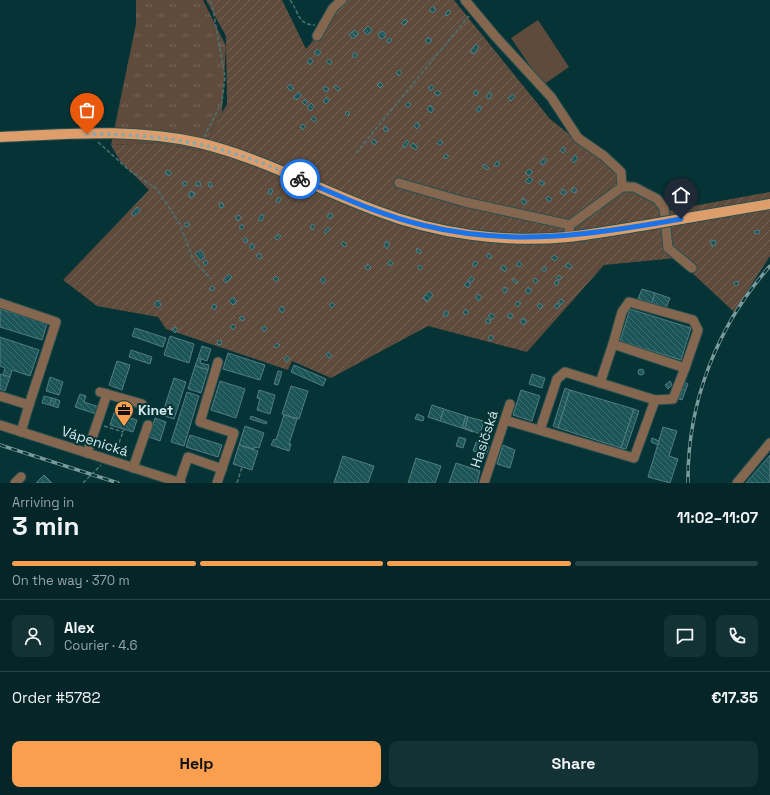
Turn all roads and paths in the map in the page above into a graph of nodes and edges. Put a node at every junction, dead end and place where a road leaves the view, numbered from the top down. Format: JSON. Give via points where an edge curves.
{"nodes":[{"id":1,"x":209,"y":0,"type":"edge"},
{"id":2,"x":290,"y":0,"type":"edge"},
{"id":3,"x":342,"y":0,"type":"edge"},
{"id":4,"x":465,"y":0,"type":"edge"},
{"id":5,"x":475,"y":12,"type":"junction"},
{"id":6,"x":326,"y":21,"type":"junction"},
{"id":7,"x":317,"y":36,"type":"dead end"},
{"id":8,"x":87,"y":134,"type":"junction"},
{"id":9,"x":0,"y":137,"type":"edge"},
{"id":10,"x":200,"y":144,"type":"junction"},
{"id":11,"x":356,"y":153,"type":"dead end"},
{"id":12,"x":399,"y":183,"type":"dead end"},
{"id":13,"x":622,"y":187,"type":"junction"},
{"id":14,"x":770,"y":204,"type":"edge"},
{"id":15,"x":570,"y":225,"type":"junction"},
{"id":16,"x":568,"y":237,"type":"junction"},
{"id":17,"x":692,"y":268,"type":"dead end"},
{"id":18,"x":212,"y":279,"type":"dead end"},
{"id":19,"x":0,"y":303,"type":"edge"},
{"id":20,"x":613,"y":344,"type":"junction"},
{"id":21,"x":218,"y":362,"type":"dead end"},
{"id":22,"x":685,"y":368,"type":"junction"},
{"id":23,"x":600,"y":383,"type":"junction"},
{"id":24,"x":0,"y":396,"type":"edge"},
{"id":25,"x":655,"y":400,"type":"junction"},
{"id":26,"x":142,"y":404,"type":"dead end"},
{"id":27,"x":510,"y":404,"type":"dead end"},
{"id":28,"x":29,"y":405,"type":"junction"},
{"id":29,"x":505,"y":420,"type":"junction"},
{"id":30,"x":97,"y":424,"type":"junction"},
{"id":31,"x":0,"y":425,"type":"edge"},
{"id":32,"x":148,"y":425,"type":"dead end"},
{"id":33,"x":540,"y":430,"type":"junction"},
{"id":34,"x":21,"y":432,"type":"junction"},
{"id":35,"x":770,"y":443,"type":"edge"},
{"id":36,"x":87,"y":453,"type":"junction"},
{"id":37,"x":113,"y":461,"type":"junction"},
{"id":38,"x":242,"y":467,"type":"dead end"},
{"id":39,"x":133,"y":468,"type":"junction"},
{"id":40,"x":222,"y":469,"type":"junction"},
{"id":41,"x":96,"y":470,"type":"dead end"},
{"id":42,"x":83,"y":483,"type":"edge"},
{"id":43,"x":180,"y":483,"type":"edge"},
{"id":44,"x":217,"y":483,"type":"edge"},
{"id":45,"x":237,"y":483,"type":"edge"},
{"id":46,"x":484,"y":483,"type":"edge"},
{"id":47,"x":737,"y":483,"type":"edge"}],
"edges":[{"from":1,"to":10,"type":"path","via":[[212,4],[225,77],[222,102]]},
{"from":2,"to":6,"type":"path","via":[[298,19],[305,24],[314,26]]},
{"from":3,"to":6,"type":"street","via":[[333,8]]},
{"from":4,"to":5,"type":"street"},
{"from":5,"to":11,"type":"path","via":[[465,19]]},
{"from":5,"to":13,"type":"street","via":[[550,97],[578,138],[604,156],[621,172]]},
{"from":6,"to":7,"type":"street"},
{"from":8,"to":9,"type":"main road"},
{"from":8,"to":10,"type":"main road","via":[[154,136]]},
{"from":8,"to":18,"type":"path","via":[[130,171],[157,189],[180,224],[193,259]]},
{"from":10,"to":16,"type":"main road","via":[[250,158],[356,203],[422,225],[484,236]]},
{"from":12,"to":15,"type":"street","via":[[465,202]]},
{"from":13,"to":15,"type":"street"},
{"from":13,"to":17,"type":"street","via":[[634,187],[657,199],[664,208],[668,248]]},
{"from":14,"to":16,"type":"main road","bridge":true},
{"from":15,"to":16,"type":"street"},
{"from":19,"to":28,"type":"street","via":[[56,322]]},
{"from":20,"to":22,"type":"street"},
{"from":20,"to":22,"type":"street","via":[[622,312],[629,302],[694,320],[698,330]]},
{"from":20,"to":23,"type":"street"},
{"from":21,"to":40,"type":"street","via":[[200,422],[234,433]]},
{"from":22,"to":25,"type":"street","via":[[673,399]]},
{"from":23,"to":25,"type":"street"},
{"from":23,"to":33,"type":"street","via":[[565,372],[557,379]]},
{"from":24,"to":28,"type":"street"},
{"from":25,"to":33,"type":"street","via":[[634,458]]},
{"from":26,"to":30,"type":"street","via":[[104,393]]},
{"from":27,"to":29,"type":"street","name":"Hasičská"},
{"from":28,"to":34,"type":"street"},
{"from":29,"to":33,"type":"street"},
{"from":29,"to":46,"type":"street","name":"Hasičská"},
{"from":30,"to":36,"type":"street"},
{"from":30,"to":37,"type":"path","via":[[123,430]]},
{"from":31,"to":34,"type":"street","name":"Vápenická"},
{"from":32,"to":39,"type":"street"},
{"from":34,"to":36,"type":"street","name":"Vápenická"},
{"from":35,"to":47,"type":"street"},
{"from":36,"to":37,"type":"street","name":"Vápenická"},
{"from":37,"to":39,"type":"street","name":"Vápenická"},
{"from":38,"to":45,"type":"path"},
{"from":39,"to":43,"type":"street","name":"Vápenická"},
{"from":40,"to":43,"type":"street","via":[[188,457]]},
{"from":40,"to":44,"type":"street"},
{"from":41,"to":42,"type":"path"}]}
